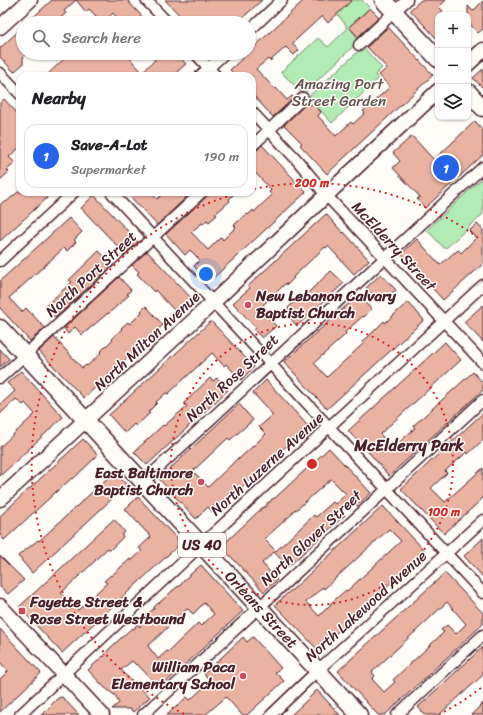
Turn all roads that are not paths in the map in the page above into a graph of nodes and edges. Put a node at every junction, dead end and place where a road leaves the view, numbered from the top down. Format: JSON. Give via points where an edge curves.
{"nodes":[{"id":1,"x":30,"y":0,"type":"edge"},
{"id":2,"x":146,"y":0,"type":"edge"},
{"id":3,"x":282,"y":0,"type":"edge"},
{"id":4,"x":383,"y":0,"type":"edge"},
{"id":5,"x":407,"y":0,"type":"edge"},
{"id":6,"x":394,"y":12,"type":"junction"},
{"id":7,"x":161,"y":16,"type":"edge"},
{"id":8,"x":256,"y":24,"type":"edge"},
{"id":9,"x":0,"y":27,"type":"edge"},
{"id":10,"x":360,"y":45,"type":"dead end"},
{"id":11,"x":483,"y":50,"type":"edge"},
{"id":12,"x":435,"y":56,"type":"edge"},
{"id":13,"x":202,"y":60,"type":"edge"},
{"id":14,"x":218,"y":60,"type":"edge"},
{"id":15,"x":471,"y":61,"type":"edge"},
{"id":16,"x":209,"y":68,"type":"junction"},
{"id":17,"x":204,"y":72,"type":"edge"},
{"id":18,"x":212,"y":72,"type":"edge"},
{"id":19,"x":0,"y":73,"type":"edge"},
{"id":20,"x":16,"y":90,"type":"edge"},
{"id":21,"x":435,"y":94,"type":"edge"},
{"id":22,"x":471,"y":95,"type":"edge"},
{"id":23,"x":303,"y":98,"type":"dead end"},
{"id":24,"x":483,"y":108,"type":"edge"},
{"id":25,"x":256,"y":116,"type":"edge"},
{"id":26,"x":269,"y":130,"type":"junction"},
{"id":27,"x":256,"y":142,"type":"edge"},
{"id":28,"x":483,"y":167,"type":"edge"},
{"id":29,"x":326,"y":195,"type":"junction"},
{"id":30,"x":70,"y":196,"type":"edge"},
{"id":31,"x":115,"y":196,"type":"edge"},
{"id":32,"x":198,"y":196,"type":"edge"},
{"id":33,"x":153,"y":237,"type":"junction"},
{"id":34,"x":384,"y":258,"type":"junction"},
{"id":35,"x":0,"y":261,"type":"edge"},
{"id":36,"x":483,"y":285,"type":"edge"},
{"id":37,"x":213,"y":302,"type":"junction"},
{"id":38,"x":444,"y":322,"type":"junction"},
{"id":39,"x":0,"y":328,"type":"edge"},
{"id":40,"x":25,"y":355,"type":"junction"},
{"id":41,"x":483,"y":363,"type":"edge"},
{"id":42,"x":270,"y":364,"type":"junction"},
{"id":43,"x":0,"y":378,"type":"edge"},
{"id":44,"x":483,"y":400,"type":"edge"},
{"id":45,"x":85,"y":420,"type":"junction"},
{"id":46,"x":329,"y":428,"type":"junction"},
{"id":47,"x":143,"y":482,"type":"junction"},
{"id":48,"x":387,"y":489,"type":"junction"},
{"id":49,"x":0,"y":499,"type":"edge"},
{"id":50,"x":483,"y":520,"type":"edge"},
{"id":51,"x":201,"y":545,"type":"junction"},
{"id":52,"x":447,"y":554,"type":"junction"},
{"id":53,"x":483,"y":593,"type":"edge"},
{"id":54,"x":0,"y":606,"type":"edge"},
{"id":55,"x":259,"y":607,"type":"junction"},
{"id":56,"x":483,"y":635,"type":"edge"},
{"id":57,"x":318,"y":670,"type":"junction"},
{"id":58,"x":64,"y":674,"type":"junction"},
{"id":59,"x":20,"y":715,"type":"edge"},
{"id":60,"x":102,"y":715,"type":"edge"},
{"id":61,"x":142,"y":715,"type":"edge"},
{"id":62,"x":270,"y":715,"type":"edge"},
{"id":63,"x":360,"y":715,"type":"edge"},
{"id":64,"x":396,"y":715,"type":"edge"}],
"edges":[{"from":1,"to":9,"type":"street"},
{"from":2,"to":7,"type":"street"},
{"from":3,"to":8,"type":"street"},
{"from":4,"to":6,"type":"main road"},
{"from":5,"to":6,"type":"street"},
{"from":6,"to":10,"type":"street"},
{"from":6,"to":12,"type":"main road"},
{"from":11,"to":15,"type":"street"},
{"from":13,"to":16,"type":"street"},
{"from":14,"to":16,"type":"street"},
{"from":16,"to":17,"type":"street"},
{"from":16,"to":18,"type":"street"},
{"from":19,"to":20,"type":"street"},
{"from":21,"to":29,"type":"street","name":"North Milton Avenue"},
{"from":22,"to":24,"type":"main road"},
{"from":23,"to":26,"type":"street"},
{"from":25,"to":26,"type":"street","name":"McElderry Street"},
{"from":26,"to":27,"type":"street"},
{"from":26,"to":29,"type":"street","name":"McElderry Street"},
{"from":28,"to":34,"type":"street","name":"North Rose Street"},
{"from":29,"to":34,"type":"street","name":"McElderry Street"},
{"from":29,"to":37,"type":"street","name":"North Milton Avenue"},
{"from":30,"to":35,"type":"street"},
{"from":31,"to":33,"type":"street"},
{"from":32,"to":33,"type":"street","name":"North Port Street"},
{"from":33,"to":37,"type":"street"},
{"from":33,"to":40,"type":"street","name":"North Port Street"},
{"from":34,"to":38,"type":"street","name":"McElderry Street"},
{"from":34,"to":42,"type":"street","name":"North Rose Street"},
{"from":36,"to":38,"type":"street","name":"North Luzerne Avenue"},
{"from":37,"to":42,"type":"street"},
{"from":37,"to":45,"type":"street","name":"North Milton Avenue"},
{"from":38,"to":41,"type":"street","name":"McElderry Street"},
{"from":38,"to":46,"type":"street","name":"North Luzerne Avenue"},
{"from":39,"to":40,"type":"main road","name":"Orleans Street","number":"US 40"},
{"from":40,"to":43,"type":"street","name":"North Port Street"},
{"from":40,"to":45,"type":"main road","name":"Orleans Street","number":"US 40"},
{"from":42,"to":46,"type":"street"},
{"from":42,"to":47,"type":"street","name":"North Rose Street"},
{"from":44,"to":48,"type":"street","name":"North Glover Street"},
{"from":45,"to":47,"type":"main road","name":"Orleans Street","number":"US 40"},
{"from":45,"to":49,"type":"street","name":"North Milton Avenue"},
{"from":46,"to":48,"type":"street"},
{"from":46,"to":51,"type":"street","name":"North Luzerne Avenue"},
{"from":47,"to":51,"type":"main road","name":"Orleans Street","number":"US 40"},
{"from":48,"to":52,"type":"street"},
{"from":48,"to":55,"type":"street","name":"North Glover Street"},
{"from":50,"to":52,"type":"street","name":"North Lakewood Avenue"},
{"from":51,"to":55,"type":"main road","name":"Orleans Street","number":"US 40"},
{"from":51,"to":58,"type":"street","name":"North Luzerne Avenue"},
{"from":52,"to":53,"type":"street"},
{"from":52,"to":57,"type":"street","name":"North Lakewood Avenue"},
{"from":54,"to":58,"type":"street"},
{"from":55,"to":57,"type":"main road","name":"Orleans Street","number":"US 40"},
{"from":55,"to":61,"type":"street","name":"North Glover Street"},
{"from":56,"to":64,"type":"street"},
{"from":57,"to":62,"type":"street","name":"North Lakewood Avenue"},
{"from":57,"to":63,"type":"main road","name":"Orleans Street","number":"US 40"},
{"from":58,"to":59,"type":"street","name":"North Luzerne Avenue"},
{"from":58,"to":60,"type":"street"}]}
